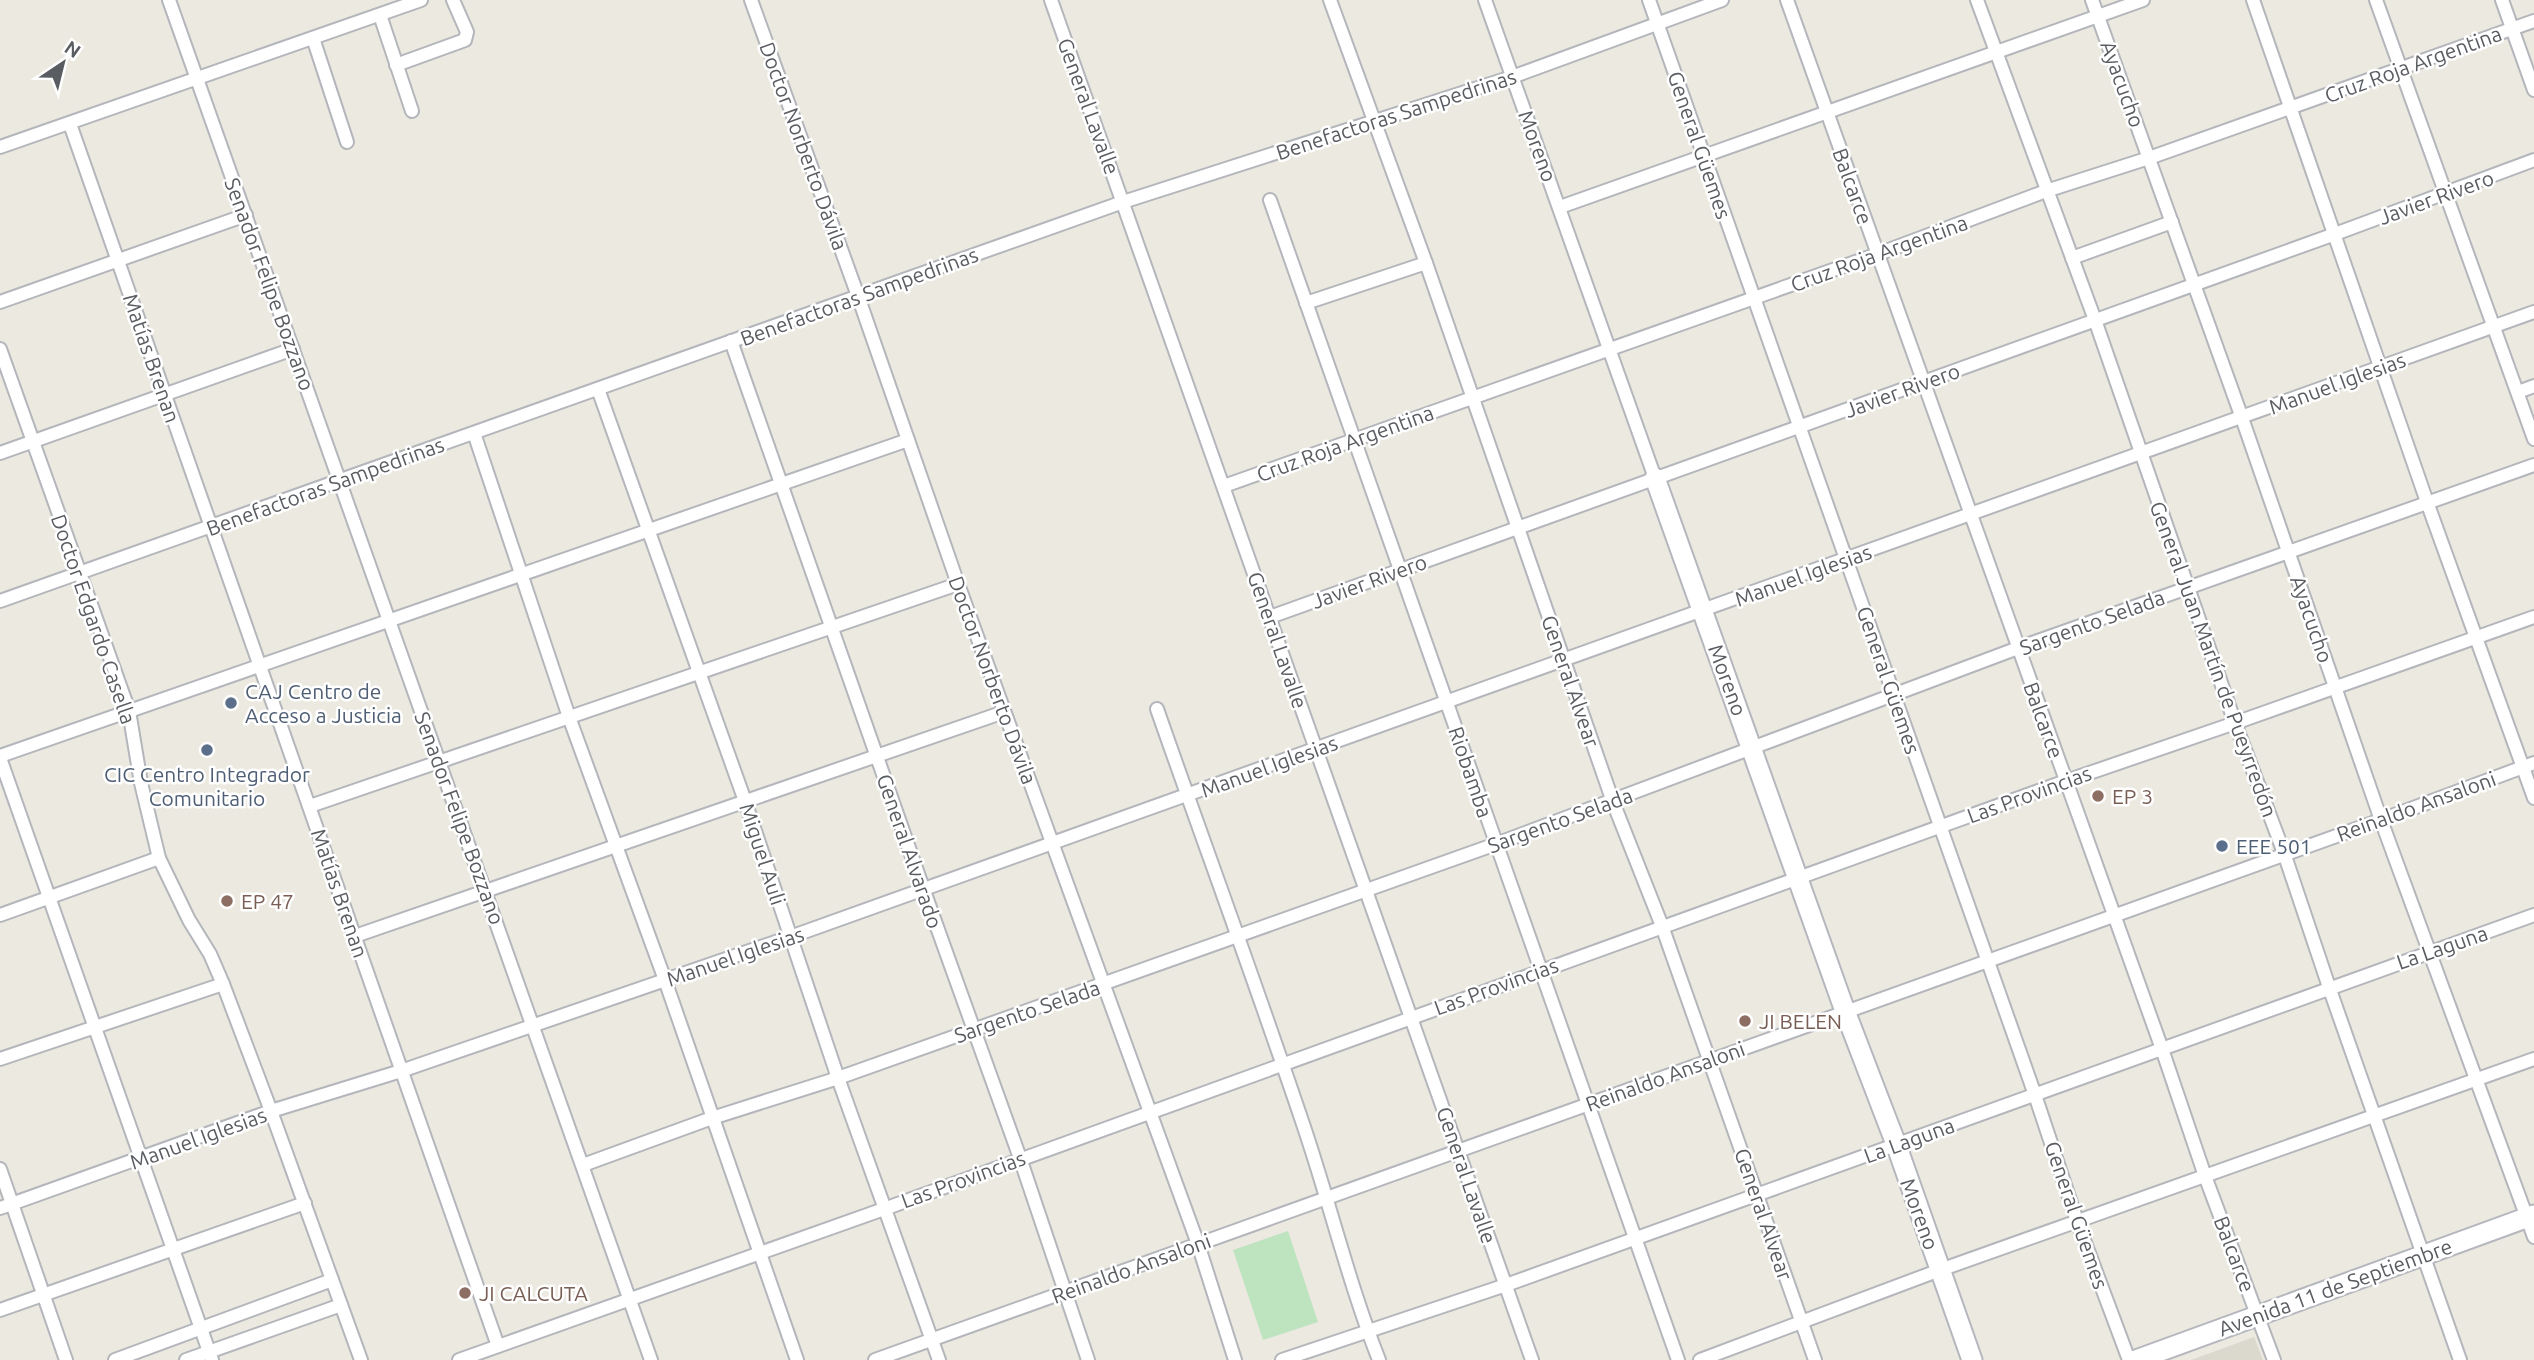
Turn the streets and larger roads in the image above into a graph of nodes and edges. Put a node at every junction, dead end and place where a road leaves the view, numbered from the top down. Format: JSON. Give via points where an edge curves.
{"nodes":[{"id":1,"x":169,"y":0,"type":"edge"},
{"id":2,"x":421,"y":0,"type":"edge"},
{"id":3,"x":453,"y":0,"type":"edge"},
{"id":4,"x":751,"y":0,"type":"edge"},
{"id":5,"x":1051,"y":0,"type":"edge"},
{"id":6,"x":1331,"y":0,"type":"edge"},
{"id":7,"x":1485,"y":0,"type":"edge"},
{"id":8,"x":1649,"y":0,"type":"edge"},
{"id":9,"x":1722,"y":0,"type":"edge"},
{"id":10,"x":1787,"y":0,"type":"edge"},
{"id":11,"x":1977,"y":0,"type":"edge"},
{"id":12,"x":2092,"y":0,"type":"edge"},
{"id":13,"x":2143,"y":0,"type":"edge"},
{"id":14,"x":2253,"y":0,"type":"edge"},
{"id":15,"x":2376,"y":0,"type":"edge"},
{"id":16,"x":2501,"y":0,"type":"edge"},
{"id":17,"x":380,"y":15,"type":"junction"},
{"id":18,"x":2098,"y":16,"type":"junction"},
{"id":19,"x":2534,"y":21,"type":"edge"},
{"id":20,"x":1658,"y":23,"type":"junction"},
{"id":21,"x":2512,"y":29,"type":"junction"},
{"id":22,"x":313,"y":38,"type":"junction"},
{"id":23,"x":1996,"y":52,"type":"junction"},
{"id":24,"x":396,"y":65,"type":"junction"},
{"id":25,"x":2400,"y":69,"type":"junction"},
{"id":26,"x":1513,"y":76,"type":"junction"},
{"id":27,"x":198,"y":79,"type":"junction"},
{"id":28,"x":2534,"y":90,"type":"edge"},
{"id":29,"x":2290,"y":108,"type":"junction"},
{"id":30,"x":412,"y":111,"type":"dead end"},
{"id":31,"x":1828,"y":113,"type":"junction"},
{"id":32,"x":1374,"y":122,"type":"junction"},
{"id":33,"x":70,"y":124,"type":"junction"},
{"id":34,"x":347,"y":142,"type":"dead end"},
{"id":35,"x":0,"y":147,"type":"edge"},
{"id":36,"x":1704,"y":156,"type":"junction"},
{"id":37,"x":2149,"y":158,"type":"junction"},
{"id":38,"x":2534,"y":160,"type":"edge"},
{"id":39,"x":2046,"y":191,"type":"junction"},
{"id":40,"x":2444,"y":194,"type":"junction"},
{"id":41,"x":1270,"y":200,"type":"dead end"},
{"id":42,"x":1124,"y":202,"type":"junction"},
{"id":43,"x":1560,"y":207,"type":"junction"},
{"id":44,"x":246,"y":215,"type":"junction"},
{"id":45,"x":2172,"y":222,"type":"junction"},
{"id":46,"x":2335,"y":234,"type":"junction"},
{"id":47,"x":1878,"y":254,"type":"junction"},
{"id":48,"x":2072,"y":258,"type":"junction"},
{"id":49,"x":118,"y":260,"type":"junction"},
{"id":50,"x":1426,"y":263,"type":"junction"},
{"id":51,"x":2194,"y":284,"type":"junction"},
{"id":52,"x":858,"y":296,"type":"junction"},
{"id":53,"x":1754,"y":298,"type":"junction"},
{"id":54,"x":0,"y":302,"type":"edge"},
{"id":55,"x":1306,"y":303,"type":"junction"},
{"id":56,"x":2534,"y":312,"type":"edge"},
{"id":57,"x":2095,"y":320,"type":"junction"},
{"id":58,"x":2492,"y":327,"type":"junction"},
{"id":59,"x":732,"y":341,"type":"junction"},
{"id":60,"x":0,"y":349,"type":"edge"},
{"id":61,"x":293,"y":349,"type":"junction"},
{"id":62,"x":1609,"y":349,"type":"junction"},
{"id":63,"x":2382,"y":367,"type":"junction"},
{"id":64,"x":1924,"y":382,"type":"junction"},
{"id":65,"x":2534,"y":386,"type":"edge"},
{"id":66,"x":598,"y":389,"type":"junction"},
{"id":67,"x":2518,"y":392,"type":"junction"},
{"id":68,"x":165,"y":394,"type":"junction"},
{"id":69,"x":1472,"y":398,"type":"junction"},
{"id":70,"x":2242,"y":418,"type":"junction"},
{"id":71,"x":1800,"y":426,"type":"junction"},
{"id":72,"x":474,"y":433,"type":"junction"},
{"id":73,"x":2534,"y":439,"type":"edge"},
{"id":74,"x":908,"y":440,"type":"junction"},
{"id":75,"x":1354,"y":440,"type":"junction"},
{"id":76,"x":33,"y":442,"type":"junction"},
{"id":77,"x":0,"y":453,"type":"edge"},
{"id":78,"x":2141,"y":454,"type":"junction"},
{"id":79,"x":2534,"y":465,"type":"edge"},
{"id":80,"x":1655,"y":478,"type":"junction"},
{"id":81,"x":340,"y":480,"type":"junction"},
{"id":82,"x":780,"y":483,"type":"junction"},
{"id":83,"x":1224,"y":486,"type":"junction"},
{"id":84,"x":2427,"y":502,"type":"junction"},
{"id":85,"x":1971,"y":514,"type":"junction"},
{"id":86,"x":211,"y":526,"type":"junction"},
{"id":87,"x":1517,"y":528,"type":"junction"},
{"id":88,"x":649,"y":529,"type":"junction"},
{"id":89,"x":2290,"y":554,"type":"junction"},
{"id":90,"x":1846,"y":559,"type":"junction"},
{"id":91,"x":1400,"y":570,"type":"junction"},
{"id":92,"x":80,"y":573,"type":"junction"},
{"id":93,"x":522,"y":574,"type":"junction"},
{"id":94,"x":958,"y":584,"type":"junction"},
{"id":95,"x":2189,"y":588,"type":"junction"},
{"id":96,"x":0,"y":600,"type":"edge"},
{"id":97,"x":1702,"y":611,"type":"junction"},
{"id":98,"x":1270,"y":617,"type":"junction"},
{"id":99,"x":2534,"y":617,"type":"edge"},
{"id":100,"x":389,"y":620,"type":"junction"},
{"id":101,"x":831,"y":628,"type":"junction"},
{"id":102,"x":2476,"y":637,"type":"junction"},
{"id":103,"x":2018,"y":648,"type":"junction"},
{"id":104,"x":1563,"y":660,"type":"junction"},
{"id":105,"x":260,"y":665,"type":"junction"},
{"id":106,"x":699,"y":672,"type":"junction"},
{"id":107,"x":2336,"y":686,"type":"junction"},
{"id":108,"x":1894,"y":694,"type":"junction"},
{"id":109,"x":1446,"y":702,"type":"junction"},
{"id":110,"x":1157,"y":709,"type":"dead end"},
{"id":111,"x":129,"y":711,"type":"junction"},
{"id":112,"x":1004,"y":712,"type":"junction"},
{"id":113,"x":569,"y":717,"type":"junction"},
{"id":114,"x":2235,"y":723,"type":"junction"},
{"id":115,"x":1753,"y":748,"type":"junction"},
{"id":116,"x":1317,"y":749,"type":"junction"},
{"id":117,"x":876,"y":756,"type":"junction"},
{"id":118,"x":0,"y":757,"type":"edge"},
{"id":119,"x":439,"y":761,"type":"junction"},
{"id":120,"x":2529,"y":765,"type":"edge"},
{"id":121,"x":2066,"y":780,"type":"junction"},
{"id":122,"x":1187,"y":795,"type":"junction"},
{"id":123,"x":2534,"y":798,"type":"edge"},
{"id":124,"x":746,"y":801,"type":"junction"},
{"id":125,"x":1613,"y":802,"type":"junction"},
{"id":126,"x":310,"y":806,"type":"junction"},
{"id":127,"x":2381,"y":820,"type":"junction"},
{"id":128,"x":1940,"y":826,"type":"junction"},
{"id":129,"x":1053,"y":843,"type":"junction"},
{"id":130,"x":1496,"y":844,"type":"junction"},
{"id":131,"x":616,"y":846,"type":"junction"},
{"id":132,"x":2284,"y":853,"type":"junction"},
{"id":133,"x":159,"y":858,"type":"junction"},
{"id":134,"x":1797,"y":877,"type":"junction"},
{"id":135,"x":922,"y":888,"type":"junction"},
{"id":136,"x":1366,"y":890,"type":"junction"},
{"id":137,"x":485,"y":891,"type":"junction"},
{"id":138,"x":49,"y":898,"type":"junction"},
{"id":139,"x":2114,"y":914,"type":"junction"},
{"id":140,"x":0,"y":915,"type":"edge"},
{"id":141,"x":2534,"y":915,"type":"edge"},
{"id":142,"x":1662,"y":926,"type":"junction"},
{"id":143,"x":355,"y":936,"type":"junction"},
{"id":144,"x":1237,"y":936,"type":"junction"},
{"id":145,"x":790,"y":937,"type":"junction"},
{"id":146,"x":2429,"y":952,"type":"junction"},
{"id":147,"x":1987,"y":960,"type":"junction"},
{"id":148,"x":1540,"y":970,"type":"junction"},
{"id":149,"x":665,"y":980,"type":"junction"},
{"id":150,"x":223,"y":984,"type":"junction"},
{"id":151,"x":1104,"y":984,"type":"junction"},
{"id":152,"x":2329,"y":987,"type":"junction"},
{"id":153,"x":1845,"y":1011,"type":"junction"},
{"id":154,"x":1411,"y":1017,"type":"junction"},
{"id":155,"x":96,"y":1026,"type":"junction"},
{"id":156,"x":533,"y":1026,"type":"junction"},
{"id":157,"x":974,"y":1030,"type":"junction"},
{"id":158,"x":2162,"y":1049,"type":"junction"},
{"id":159,"x":0,"y":1059,"type":"edge"},
{"id":160,"x":2534,"y":1059,"type":"edge"},
{"id":161,"x":1709,"y":1060,"type":"junction"},
{"id":162,"x":1283,"y":1063,"type":"junction"},
{"id":163,"x":401,"y":1071,"type":"junction"},
{"id":164,"x":838,"y":1078,"type":"junction"},
{"id":165,"x":2475,"y":1079,"type":"junction"},
{"id":166,"x":2035,"y":1095,"type":"junction"},
{"id":167,"x":1587,"y":1104,"type":"junction"},
{"id":168,"x":271,"y":1111,"type":"junction"},
{"id":169,"x":1149,"y":1111,"type":"junction"},
{"id":170,"x":2375,"y":1115,"type":"junction"},
{"id":171,"x":712,"y":1118,"type":"junction"},
{"id":172,"x":1896,"y":1144,"type":"junction"},
{"id":173,"x":1458,"y":1150,"type":"junction"},
{"id":174,"x":141,"y":1158,"type":"junction"},
{"id":175,"x":1020,"y":1158,"type":"junction"},
{"id":176,"x":583,"y":1165,"type":"junction"},
{"id":177,"x":0,"y":1169,"type":"edge"},
{"id":178,"x":2205,"y":1176,"type":"junction"},
{"id":179,"x":1758,"y":1194,"type":"junction"},
{"id":180,"x":1328,"y":1197,"type":"junction"},
{"id":181,"x":305,"y":1203,"type":"junction"},
{"id":182,"x":6,"y":1206,"type":"edge"},
{"id":183,"x":884,"y":1209,"type":"junction"},
{"id":184,"x":2530,"y":1216,"type":"edge"},
{"id":185,"x":2077,"y":1221,"type":"junction"},
{"id":186,"x":2534,"y":1237,"type":"edge"},
{"id":187,"x":1634,"y":1239,"type":"junction"},
{"id":188,"x":1198,"y":1244,"type":"junction"},
{"id":189,"x":174,"y":1250,"type":"junction"},
{"id":190,"x":758,"y":1252,"type":"junction"},
{"id":191,"x":2425,"y":1254,"type":"junction"},
{"id":192,"x":1940,"y":1270,"type":"junction"},
{"id":193,"x":332,"y":1280,"type":"junction"},
{"id":194,"x":1506,"y":1285,"type":"junction"},
{"id":195,"x":1065,"y":1292,"type":"junction"},
{"id":196,"x":42,"y":1295,"type":"junction"},
{"id":197,"x":630,"y":1298,"type":"junction"},
{"id":198,"x":341,"y":1305,"type":"junction"},
{"id":199,"x":0,"y":1310,"type":"edge"},
{"id":200,"x":2258,"y":1315,"type":"junction"},
{"id":201,"x":1801,"y":1322,"type":"junction"},
{"id":202,"x":201,"y":1327,"type":"junction"},
{"id":203,"x":1367,"y":1330,"type":"junction"},
{"id":204,"x":932,"y":1339,"type":"junction"},
{"id":205,"x":498,"y":1346,"type":"junction"},
{"id":206,"x":211,"y":1356,"type":"edge"},
{"id":207,"x":66,"y":1360,"type":"edge"},
{"id":208,"x":115,"y":1360,"type":"edge"},
{"id":209,"x":186,"y":1360,"type":"edge"},
{"id":210,"x":361,"y":1360,"type":"edge"},
{"id":211,"x":459,"y":1360,"type":"edge"},
{"id":212,"x":651,"y":1360,"type":"edge"},
{"id":213,"x":797,"y":1360,"type":"edge"},
{"id":214,"x":875,"y":1360,"type":"edge"},
{"id":215,"x":939,"y":1360,"type":"edge"},
{"id":216,"x":1088,"y":1360,"type":"edge"},
{"id":217,"x":1236,"y":1360,"type":"edge"},
{"id":218,"x":1282,"y":1360,"type":"edge"},
{"id":219,"x":1379,"y":1360,"type":"edge"},
{"id":220,"x":1532,"y":1360,"type":"edge"},
{"id":221,"x":1678,"y":1360,"type":"edge"},
{"id":222,"x":1700,"y":1360,"type":"edge"},
{"id":223,"x":1815,"y":1360,"type":"edge"},
{"id":224,"x":1972,"y":1360,"type":"edge"},
{"id":225,"x":2129,"y":1360,"type":"edge"},
{"id":226,"x":2136,"y":1360,"type":"edge"},
{"id":227,"x":2274,"y":1360,"type":"edge"},
{"id":228,"x":2460,"y":1360,"type":"edge"}],
"edges":[{"from":1,"to":27,"type":"street","name":"Senador Felipe Bozzano"},
{"from":2,"to":17,"type":"street"},
{"from":3,"to":24,"type":"street","via":[[467,32],[465,40]]},
{"from":4,"to":52,"type":"street","name":"Doctor Norberto Dávila"},
{"from":5,"to":42,"type":"street","name":"General Lavalle"},
{"from":6,"to":32,"type":"street","name":"General Alvear"},
{"from":7,"to":26,"type":"street","name":"Moreno"},
{"from":8,"to":20,"type":"street","name":"General Güemes"},
{"from":9,"to":20,"type":"street","name":"Benefactoras Sampedrinas"},
{"from":10,"to":31,"type":"street","name":"Balcarce"},
{"from":11,"to":23,"type":"street","name":"General Juan Martín de Pueyrredón"},
{"from":12,"to":18,"type":"street","name":"Ayacucho"},
{"from":13,"to":18,"type":"street"},
{"from":14,"to":29,"type":"street"},
{"from":15,"to":25,"type":"street"},
{"from":16,"to":21,"type":"street"},
{"from":17,"to":22,"type":"street"},
{"from":17,"to":24,"type":"street"},
{"from":18,"to":23,"type":"street"},
{"from":18,"to":37,"type":"street","name":"Ayacucho"},
{"from":19,"to":21,"type":"street","name":"Cruz Roja Argentina"},
{"from":20,"to":26,"type":"street","name":"Benefactoras Sampedrinas"},
{"from":20,"to":36,"type":"street","name":"General Güemes"},
{"from":21,"to":25,"type":"street","name":"Cruz Roja Argentina"},
{"from":21,"to":28,"type":"street"},
{"from":22,"to":27,"type":"street"},
{"from":22,"to":34,"type":"street"},
{"from":23,"to":31,"type":"street"},
{"from":23,"to":39,"type":"street","name":"General Juan Martín de Pueyrredón"},
{"from":24,"to":30,"type":"street"},
{"from":25,"to":29,"type":"street","name":"Cruz Roja Argentina"},
{"from":25,"to":40,"type":"street"},
{"from":26,"to":32,"type":"street","name":"Benefactoras Sampedrinas"},
{"from":26,"to":43,"type":"street","name":"Moreno"},
{"from":27,"to":33,"type":"street"},
{"from":27,"to":44,"type":"street","name":"Senador Felipe Bozzano"},
{"from":29,"to":37,"type":"street","name":"Cruz Roja Argentina"},
{"from":29,"to":46,"type":"street"},
{"from":31,"to":36,"type":"street"},
{"from":31,"to":47,"type":"street","name":"Balcarce"},
{"from":32,"to":42,"type":"street","name":"Benefactoras Sampedrinas"},
{"from":32,"to":50,"type":"street","name":"General Alvear"},
{"from":33,"to":35,"type":"street"},
{"from":33,"to":49,"type":"street","name":"Matías Brenan"},
{"from":36,"to":43,"type":"street"},
{"from":36,"to":53,"type":"street","name":"General Güemes"},
{"from":37,"to":39,"type":"street","name":"Cruz Roja Argentina"},
{"from":37,"to":45,"type":"street","name":"Ayacucho"},
{"from":38,"to":40,"type":"street","name":"Javier Rivero"},
{"from":39,"to":47,"type":"street","name":"Cruz Roja Argentina"},
{"from":39,"to":48,"type":"street","name":"General Juan Martín de Pueyrredón"},
{"from":40,"to":46,"type":"street","name":"Javier Rivero"},
{"from":40,"to":58,"type":"street"},
{"from":41,"to":55,"type":"street","name":"Riobamba"},
{"from":42,"to":52,"type":"street","name":"Benefactoras Sampedrinas"},
{"from":42,"to":83,"type":"street","name":"General Lavalle"},
{"from":43,"to":62,"type":"street","name":"Moreno"},
{"from":44,"to":49,"type":"street"},
{"from":44,"to":61,"type":"street","name":"Senador Felipe Bozzano"},
{"from":45,"to":48,"type":"street"},
{"from":45,"to":51,"type":"street","name":"Ayacucho"},
{"from":46,"to":51,"type":"street","name":"Javier Rivero"},
{"from":46,"to":63,"type":"street"},
{"from":47,"to":53,"type":"street","name":"Cruz Roja Argentina"},
{"from":47,"to":64,"type":"street","name":"Balcarce"},
{"from":48,"to":57,"type":"street","name":"General Juan Martín de Pueyrredón"},
{"from":49,"to":54,"type":"street"},
{"from":49,"to":68,"type":"street","name":"Matías Brenan"},
{"from":50,"to":55,"type":"street"},
{"from":50,"to":69,"type":"street","name":"General Alvear"},
{"from":51,"to":57,"type":"street","name":"Javier Rivero"},
{"from":51,"to":70,"type":"street","name":"Ayacucho"},
{"from":52,"to":59,"type":"street","name":"Benefactoras Sampedrinas"},
{"from":52,"to":74,"type":"street","name":"Doctor Norberto Dávila"},
{"from":53,"to":62,"type":"street","name":"Cruz Roja Argentina"},
{"from":53,"to":71,"type":"street","name":"General Güemes"},
{"from":55,"to":75,"type":"street","name":"Riobamba"},
{"from":56,"to":58,"type":"street","name":"Manuel Iglesias"},
{"from":57,"to":64,"type":"street","name":"Javier Rivero"},
{"from":57,"to":78,"type":"street","name":"General Juan Martín de Pueyrredón"},
{"from":58,"to":63,"type":"street","name":"Manuel Iglesias"},
{"from":58,"to":67,"type":"street"},
{"from":59,"to":66,"type":"street","name":"Benefactoras Sampedrinas"},
{"from":59,"to":82,"type":"street","name":"General Alvarado"},
{"from":60,"to":76,"type":"street","name":"Doctor Edgardo Casella"},
{"from":61,"to":68,"type":"street"},
{"from":61,"to":81,"type":"street","name":"Senador Felipe Bozzano"},
{"from":62,"to":69,"type":"street","name":"Cruz Roja Argentina"},
{"from":62,"to":80,"type":"street","name":"Moreno"},
{"from":63,"to":70,"type":"street","name":"Manuel Iglesias"},
{"from":63,"to":84,"type":"street"},
{"from":64,"to":71,"type":"street","name":"Javier Rivero"},
{"from":64,"to":85,"type":"street","name":"Balcarce"},
{"from":65,"to":67,"type":"street"},
{"from":66,"to":72,"type":"street","name":"Benefactoras Sampedrinas"},
{"from":66,"to":88,"type":"street","name":"Miguel Auli"},
{"from":67,"to":73,"type":"street"},
{"from":68,"to":76,"type":"street"},
{"from":68,"to":86,"type":"street","name":"Matías Brenan"},
{"from":69,"to":75,"type":"street","name":"Cruz Roja Argentina"},
{"from":69,"to":87,"type":"street","name":"General Alvear"},
{"from":70,"to":78,"type":"street","name":"Manuel Iglesias"},
{"from":70,"to":89,"type":"street","name":"Ayacucho"},
{"from":71,"to":80,"type":"street","name":"Javier Rivero"},
{"from":71,"to":90,"type":"street","name":"General Güemes"},
{"from":72,"to":81,"type":"street","name":"Benefactoras Sampedrinas"},
{"from":72,"to":93,"type":"street"},
{"from":74,"to":82,"type":"street"},
{"from":74,"to":94,"type":"street","name":"Doctor Norberto Dávila"},
{"from":75,"to":83,"type":"street","name":"Cruz Roja Argentina"},
{"from":75,"to":91,"type":"street","name":"Riobamba"},
{"from":76,"to":77,"type":"street"},
{"from":76,"to":92,"type":"street","name":"Doctor Edgardo Casella"},
{"from":78,"to":85,"type":"street","name":"Manuel Iglesias"},
{"from":78,"to":95,"type":"street","name":"General Juan Martín de Pueyrredón"},
{"from":79,"to":84,"type":"street","name":"Sargento Selada"},
{"from":80,"to":87,"type":"street","name":"Javier Rivero"},
{"from":80,"to":97,"type":"street","name":"Moreno"},
{"from":81,"to":86,"type":"street","name":"Benefactoras Sampedrinas"},
{"from":81,"to":100,"type":"street","name":"Senador Felipe Bozzano"},
{"from":82,"to":88,"type":"street"},
{"from":82,"to":101,"type":"street","name":"General Alvarado"},
{"from":83,"to":98,"type":"street","name":"General Lavalle"},
{"from":84,"to":89,"type":"street","name":"Sargento Selada"},
{"from":84,"to":102,"type":"street"},
{"from":85,"to":90,"type":"street","name":"Manuel Iglesias"},
{"from":85,"to":103,"type":"street","name":"Balcarce"},
{"from":86,"to":92,"type":"street","name":"Benefactoras Sampedrinas"},
{"from":86,"to":105,"type":"street","name":"Matías Brenan"},
{"from":87,"to":91,"type":"street","name":"Javier Rivero"},
{"from":87,"to":104,"type":"street","name":"General Alvear"},
{"from":88,"to":93,"type":"street"},
{"from":88,"to":106,"type":"street","name":"Miguel Auli"},
{"from":89,"to":95,"type":"street","name":"Sargento Selada"},
{"from":89,"to":107,"type":"street","name":"Ayacucho"},
{"from":90,"to":97,"type":"street","name":"Manuel Iglesias"},
{"from":90,"to":108,"type":"street","name":"General Güemes"},
{"from":91,"to":98,"type":"street","name":"Javier Rivero"},
{"from":91,"to":109,"type":"street","name":"Riobamba"},
{"from":92,"to":96,"type":"street","name":"Benefactoras Sampedrinas"},
{"from":92,"to":111,"type":"street","name":"Doctor Edgardo Casella"},
{"from":93,"to":100,"type":"street"},
{"from":93,"to":113,"type":"street"},
{"from":94,"to":101,"type":"street"},
{"from":94,"to":112,"type":"street","name":"Doctor Norberto Dávila"},
{"from":95,"to":103,"type":"street","name":"Sargento Selada"},
{"from":95,"to":114,"type":"street","name":"General Juan Martín de Pueyrredón"},
{"from":97,"to":104,"type":"street","name":"Manuel Iglesias"},
{"from":97,"to":115,"type":"street","name":"Moreno"},
{"from":98,"to":116,"type":"street","name":"General Lavalle"},
{"from":99,"to":102,"type":"street","name":"Las Provincias"},
{"from":100,"to":105,"type":"street"},
{"from":100,"to":119,"type":"street","name":"Senador Felipe Bozzano"},
{"from":101,"to":106,"type":"street"},
{"from":101,"to":117,"type":"street","name":"General Alvarado"},
{"from":102,"to":107,"type":"street","name":"Las Provincias"},
{"from":102,"to":120,"type":"street"},
{"from":103,"to":108,"type":"street","name":"Sargento Selada"},
{"from":103,"to":121,"type":"street","name":"Balcarce"},
{"from":104,"to":109,"type":"street","name":"Manuel Iglesias"},
{"from":104,"to":125,"type":"street","name":"General Alvear"},
{"from":105,"to":111,"type":"street"},
{"from":105,"to":126,"type":"street","name":"Matías Brenan"},
{"from":106,"to":113,"type":"street"},
{"from":106,"to":124,"type":"street","name":"Miguel Auli"},
{"from":107,"to":114,"type":"street","name":"Las Provincias"},
{"from":107,"to":127,"type":"street","name":"Ayacucho"},
{"from":108,"to":115,"type":"street","name":"Sargento Selada"},
{"from":108,"to":128,"type":"street","name":"General Güemes"},
{"from":109,"to":116,"type":"street","name":"Manuel Iglesias"},
{"from":109,"to":130,"type":"street","name":"Riobamba"},
{"from":110,"to":122,"type":"street"},
{"from":111,"to":118,"type":"street"},
{"from":111,"to":133,"type":"street","name":"Doctor Edgardo Casella"},
{"from":112,"to":117,"type":"street"},
{"from":112,"to":129,"type":"street","name":"Doctor Norberto Dávila"},
{"from":113,"to":119,"type":"street"},
{"from":113,"to":131,"type":"street"},
{"from":114,"to":121,"type":"street","name":"Las Provincias"},
{"from":114,"to":132,"type":"street","name":"General Juan Martín de Pueyrredón"},
{"from":115,"to":125,"type":"street","name":"Sargento Selada"},
{"from":115,"to":134,"type":"street","name":"Moreno"},
{"from":116,"to":122,"type":"street","name":"Manuel Iglesias"},
{"from":116,"to":136,"type":"street","name":"General Lavalle"},
{"from":117,"to":124,"type":"street"},
{"from":117,"to":135,"type":"street","name":"General Alvarado"},
{"from":118,"to":138,"type":"street"},
{"from":119,"to":126,"type":"street"},
{"from":119,"to":137,"type":"street","name":"Senador Felipe Bozzano"},
{"from":120,"to":123,"type":"street"},
{"from":120,"to":127,"type":"street","name":"Reinaldo Ansaloni"},
{"from":121,"to":128,"type":"street","name":"Las Provincias"},
{"from":121,"to":139,"type":"street","name":"Balcarce"},
{"from":122,"to":129,"type":"street","name":"Manuel Iglesias"},
{"from":122,"to":144,"type":"street"},
{"from":124,"to":131,"type":"street"},
{"from":124,"to":145,"type":"street","name":"Miguel Auli"},
{"from":125,"to":130,"type":"street","name":"Sargento Selada"},
{"from":125,"to":142,"type":"street","name":"General Alvear"},
{"from":126,"to":143,"type":"street","name":"Matías Brenan"},
{"from":127,"to":132,"type":"street","name":"Reinaldo Ansaloni"},
{"from":127,"to":146,"type":"street","name":"Ayacucho"},
{"from":128,"to":134,"type":"street","name":"Las Provincias"},
{"from":128,"to":147,"type":"street","name":"General Güemes"},
{"from":129,"to":135,"type":"street","name":"Manuel Iglesias"},
{"from":129,"to":151,"type":"street","name":"Doctor Norberto Dávila"},
{"from":130,"to":136,"type":"street","name":"Sargento Selada"},
{"from":130,"to":148,"type":"street","name":"Riobamba"},
{"from":131,"to":137,"type":"street"},
{"from":131,"to":149,"type":"street"},
{"from":132,"to":139,"type":"street","name":"Reinaldo Ansaloni"},
{"from":132,"to":152,"type":"street","name":"General Juan Martín de Pueyrredón"},
{"from":133,"to":138,"type":"street"},
{"from":133,"to":150,"type":"street","name":"Doctor Edgardo Casella"},
{"from":134,"to":142,"type":"street","name":"Las Provincias"},
{"from":134,"to":153,"type":"street","name":"Moreno"},
{"from":135,"to":145,"type":"street","name":"Manuel Iglesias"},
{"from":135,"to":157,"type":"street","name":"General Alvarado"},
{"from":136,"to":144,"type":"street","name":"Sargento Selada"},
{"from":136,"to":154,"type":"street","name":"General Lavalle"},
{"from":137,"to":143,"type":"street"},
{"from":137,"to":156,"type":"street","name":"Senador Felipe Bozzano"},
{"from":138,"to":140,"type":"street"},
{"from":138,"to":155,"type":"street"},
{"from":139,"to":147,"type":"street","name":"Reinaldo Ansaloni"},
{"from":139,"to":158,"type":"street","name":"Balcarce"},
{"from":141,"to":146,"type":"street","name":"La Laguna"},
{"from":142,"to":148,"type":"street","name":"Las Provincias"},
{"from":142,"to":161,"type":"street","name":"General Alvear"},
{"from":143,"to":163,"type":"street","name":"Matías Brenan"},
{"from":144,"to":151,"type":"street","name":"Sargento Selada"},
{"from":144,"to":162,"type":"street"},
{"from":145,"to":149,"type":"street","name":"Manuel Iglesias"},
{"from":145,"to":164,"type":"street","name":"Miguel Auli"},
{"from":146,"to":152,"type":"street","name":"La Laguna"},
{"from":146,"to":165,"type":"street","name":"Ayacucho"},
{"from":147,"to":153,"type":"street","name":"Reinaldo Ansaloni"},
{"from":147,"to":166,"type":"street","name":"General Güemes"},
{"from":148,"to":154,"type":"street","name":"Las Provincias"},
{"from":148,"to":167,"type":"street","name":"Riobamba"},
{"from":149,"to":156,"type":"street","name":"Manuel Iglesias"},
{"from":149,"to":171,"type":"street"},
{"from":150,"to":155,"type":"street"},
{"from":150,"to":168,"type":"street","name":"Doctor Edgardo Casella"},
{"from":151,"to":157,"type":"street","name":"Sargento Selada"},
{"from":151,"to":169,"type":"street","name":"Doctor Norberto Dávila"},
{"from":152,"to":158,"type":"street","name":"La Laguna"},
{"from":152,"to":170,"type":"street","name":"General Juan Martín de Pueyrredón"},
{"from":153,"to":161,"type":"street","name":"Reinaldo Ansaloni"},
{"from":153,"to":172,"type":"street","name":"Moreno"},
{"from":154,"to":162,"type":"street","name":"Las Provincias"},
{"from":154,"to":173,"type":"street","name":"General Lavalle"},
{"from":155,"to":159,"type":"street"},
{"from":155,"to":174,"type":"street"},
{"from":156,"to":163,"type":"street","name":"Manuel Iglesias"},
{"from":156,"to":176,"type":"street","name":"Senador Felipe Bozzano"},
{"from":157,"to":164,"type":"street","name":"Sargento Selada"},
{"from":157,"to":175,"type":"street","name":"General Alvarado"},
{"from":158,"to":166,"type":"street","name":"La Laguna"},
{"from":158,"to":178,"type":"street","name":"Balcarce"},
{"from":160,"to":165,"type":"street"},
{"from":161,"to":167,"type":"street","name":"Reinaldo Ansaloni"},
{"from":161,"to":179,"type":"street","name":"General Alvear"},
{"from":162,"to":169,"type":"street","name":"Las Provincias"},
{"from":162,"to":180,"type":"street"},
{"from":163,"to":168,"type":"street","name":"Manuel Iglesias"},
{"from":163,"to":205,"type":"street","name":"Matías Brenan"},
{"from":164,"to":171,"type":"street","name":"Sargento Selada"},
{"from":164,"to":183,"type":"street","name":"Miguel Auli"},
{"from":165,"to":170,"type":"street"},
{"from":165,"to":184,"type":"street","name":"Ayacucho"},
{"from":166,"to":172,"type":"street","name":"La Laguna"},
{"from":166,"to":185,"type":"street","name":"General Güemes"},
{"from":167,"to":173,"type":"street","name":"Reinaldo Ansaloni"},
{"from":167,"to":187,"type":"street","name":"Riobamba"},
{"from":168,"to":174,"type":"street","name":"Manuel Iglesias"},
{"from":168,"to":181,"type":"street","name":"Doctor Edgardo Casella"},
{"from":169,"to":175,"type":"street","name":"Las Provincias"},
{"from":169,"to":188,"type":"street","name":"Doctor Norberto Dávila"},
{"from":170,"to":178,"type":"street"},
{"from":170,"to":191,"type":"street","name":"General Juan Martín de Pueyrredón"},
{"from":171,"to":176,"type":"street","name":"Sargento Selada"},
{"from":171,"to":190,"type":"street"},
{"from":172,"to":179,"type":"street","name":"La Laguna"},
{"from":172,"to":192,"type":"street","name":"Moreno"},
{"from":173,"to":180,"type":"street","name":"Reinaldo Ansaloni"},
{"from":173,"to":194,"type":"street","name":"General Lavalle"},
{"from":174,"to":182,"type":"street","name":"Manuel Iglesias"},
{"from":174,"to":189,"type":"street"},
{"from":175,"to":183,"type":"street","name":"Las Provincias"},
{"from":175,"to":195,"type":"street","name":"General Alvarado"},
{"from":176,"to":197,"type":"street","name":"Senador Felipe Bozzano"},
{"from":177,"to":182,"type":"street"},
{"from":178,"to":185,"type":"street"},
{"from":178,"to":200,"type":"street","name":"Balcarce"},
{"from":179,"to":187,"type":"street","name":"La Laguna"},
{"from":179,"to":201,"type":"street","name":"General Alvear"},
{"from":180,"to":188,"type":"street","name":"Reinaldo Ansaloni"},
{"from":180,"to":203,"type":"street"},
{"from":181,"to":189,"type":"street"},
{"from":181,"to":193,"type":"street","name":"Doctor Edgardo Casella"},
{"from":182,"to":196,"type":"street"},
{"from":183,"to":190,"type":"street","name":"Las Provincias"},
{"from":183,"to":204,"type":"street","name":"Miguel Auli"},
{"from":184,"to":186,"type":"street","name":"Ayacucho"},
{"from":184,"to":191,"type":"street","name":"Avenida 11 de Septiembre"},
{"from":185,"to":192,"type":"street"},
{"from":185,"to":225,"type":"street","name":"General Güemes"},
{"from":187,"to":194,"type":"street","name":"La Laguna"},
{"from":187,"to":221,"type":"street","name":"Riobamba"},
{"from":188,"to":195,"type":"street","name":"Reinaldo Ansaloni"},
{"from":188,"to":217,"type":"street","name":"Doctor Norberto Dávila"},
{"from":189,"to":196,"type":"street"},
{"from":189,"to":202,"type":"street"},
{"from":190,"to":197,"type":"street","name":"Las Provincias"},
{"from":190,"to":213,"type":"street"},
{"from":191,"to":200,"type":"street","name":"Avenida 11 de Septiembre"},
{"from":191,"to":228,"type":"street","name":"General Juan Martín de Pueyrredón"},
{"from":192,"to":201,"type":"street"},
{"from":192,"to":224,"type":"street","name":"Moreno"},
{"from":193,"to":198,"type":"street","name":"Doctor Edgardo Casella"},
{"from":193,"to":202,"type":"street"},
{"from":194,"to":203,"type":"street","name":"La Laguna"},
{"from":194,"to":220,"type":"street","name":"General Lavalle"},
{"from":195,"to":204,"type":"street","name":"Reinaldo Ansaloni"},
{"from":195,"to":216,"type":"street","name":"General Alvarado"},
{"from":196,"to":199,"type":"street"},
{"from":196,"to":207,"type":"street"},
{"from":197,"to":205,"type":"street","name":"Las Provincias"},
{"from":197,"to":212,"type":"street","name":"Senador Felipe Bozzano"},
{"from":198,"to":206,"type":"street"},
{"from":198,"to":210,"type":"street","name":"Doctor Edgardo Casella"},
{"from":200,"to":226,"type":"street","name":"Avenida 11 de Septiembre"},
{"from":200,"to":227,"type":"street","name":"Balcarce"},
{"from":201,"to":222,"type":"street"},
{"from":201,"to":223,"type":"street","name":"General Alvear"},
{"from":202,"to":206,"type":"street"},
{"from":202,"to":208,"type":"street"},
{"from":203,"to":218,"type":"street","name":"La Laguna"},
{"from":203,"to":219,"type":"street"},
{"from":204,"to":214,"type":"street","name":"Reinaldo Ansaloni"},
{"from":204,"to":215,"type":"street","name":"Miguel Auli"},
{"from":205,"to":211,"type":"street","name":"Las Provincias"},
{"from":206,"to":209,"type":"street"}]}
